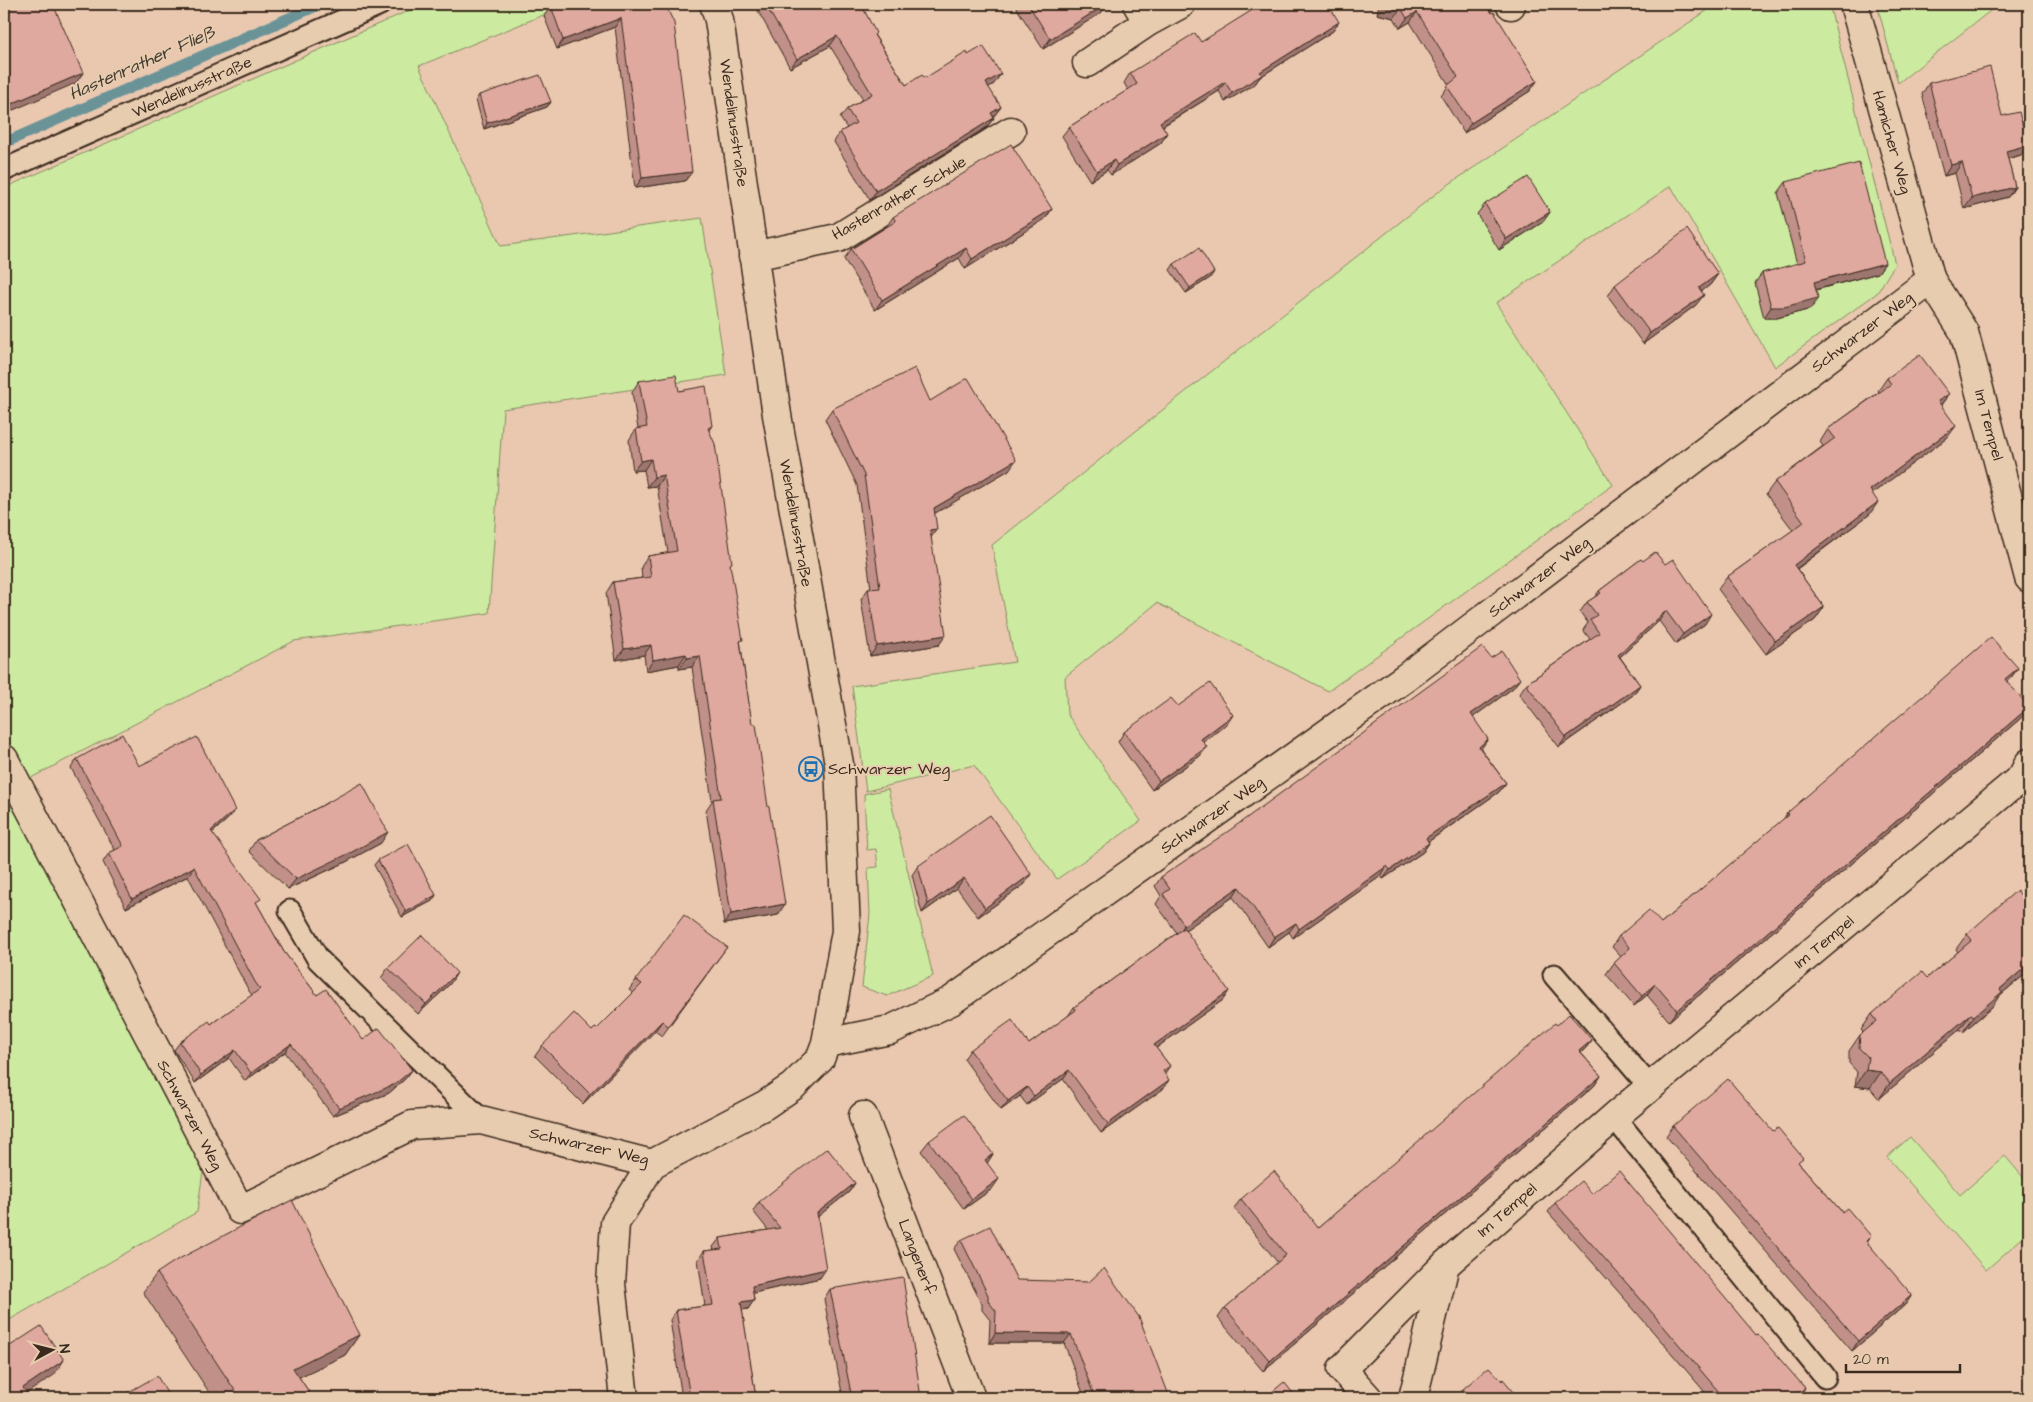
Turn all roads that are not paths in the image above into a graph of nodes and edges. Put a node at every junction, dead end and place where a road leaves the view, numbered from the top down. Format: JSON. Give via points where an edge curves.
{"nodes":[{"id":1,"x":380,"y":4,"type":"edge"},
{"id":2,"x":714,"y":4,"type":"edge"},
{"id":3,"x":1181,"y":4,"type":"edge"},
{"id":4,"x":1854,"y":4,"type":"edge"},
{"id":5,"x":1142,"y":13,"type":"edge"},
{"id":6,"x":1087,"y":63,"type":"dead end"},
{"id":7,"x":1011,"y":131,"type":"dead end"},
{"id":8,"x":4,"y":170,"type":"edge"},
{"id":9,"x":753,"y":256,"type":"junction"},
{"id":10,"x":1931,"y":280,"type":"junction"},
{"id":11,"x":2029,"y":578,"type":"edge"},
{"id":12,"x":4,"y":759,"type":"edge"},
{"id":13,"x":2029,"y":764,"type":"edge"},
{"id":14,"x":290,"y":910,"type":"dead end"},
{"id":15,"x":1554,"y":975,"type":"dead end"},
{"id":16,"x":826,"y":1043,"type":"junction"},
{"id":17,"x":1650,"y":1087,"type":"junction"},
{"id":18,"x":863,"y":1116,"type":"dead end"},
{"id":19,"x":1614,"y":1117,"type":"junction"},
{"id":20,"x":481,"y":1120,"type":"junction"},
{"id":21,"x":652,"y":1164,"type":"junction"},
{"id":22,"x":1446,"y":1264,"type":"junction"},
{"id":23,"x":1825,"y":1377,"type":"dead end"},
{"id":24,"x":624,"y":1398,"type":"edge"},
{"id":25,"x":971,"y":1398,"type":"edge"},
{"id":26,"x":1368,"y":1398,"type":"edge"},
{"id":27,"x":1412,"y":1398,"type":"edge"}],
"edges":[{"from":1,"to":8,"type":"lane","name":"Wendelinusstraße"},
{"from":2,"to":9,"type":"street","name":"Wendelinusstraße"},
{"from":3,"to":5,"type":"street"},
{"from":4,"to":10,"type":"street","name":"Hamicher Weg"},
{"from":5,"to":6,"type":"street"},
{"from":7,"to":9,"type":"street","name":"Hastenrather Schule","via":[[838,238]]},
{"from":9,"to":16,"type":"street","name":"Wendelinusstraße","via":[[777,414],[839,764],[846,931]]},
{"from":10,"to":11,"type":"street","name":"Im Tempel","via":[[1964,332]]},
{"from":10,"to":16,"type":"street","name":"Schwarzer Weg","via":[[1405,678],[951,1001],[890,1030]]},
{"from":12,"to":20,"type":"street","name":"Schwarzer Weg","via":[[240,1210],[412,1125]]},
{"from":13,"to":17,"type":"street","name":"Im Tempel","via":[[2022,778]]},
{"from":14,"to":20,"type":"lane","via":[[318,959]]},
{"from":15,"to":17,"type":"lane"},
{"from":16,"to":21,"type":"street","name":"Schwarzer Weg","via":[[820,1059],[793,1086],[765,1105]]},
{"from":17,"to":19,"type":"street","name":"Im Tempel"},
{"from":18,"to":25,"type":"street","name":"Langenerf"},
{"from":19,"to":22,"type":"street","name":"Im Tempel"},
{"from":19,"to":23,"type":"lane"},
{"from":20,"to":21,"type":"street","name":"Schwarzer Weg"},
{"from":21,"to":24,"type":"street","via":[[615,1223],[611,1284]]},
{"from":22,"to":26,"type":"street","name":"Im Tempel","via":[[1342,1369]]},
{"from":22,"to":27,"type":"street"}]}
